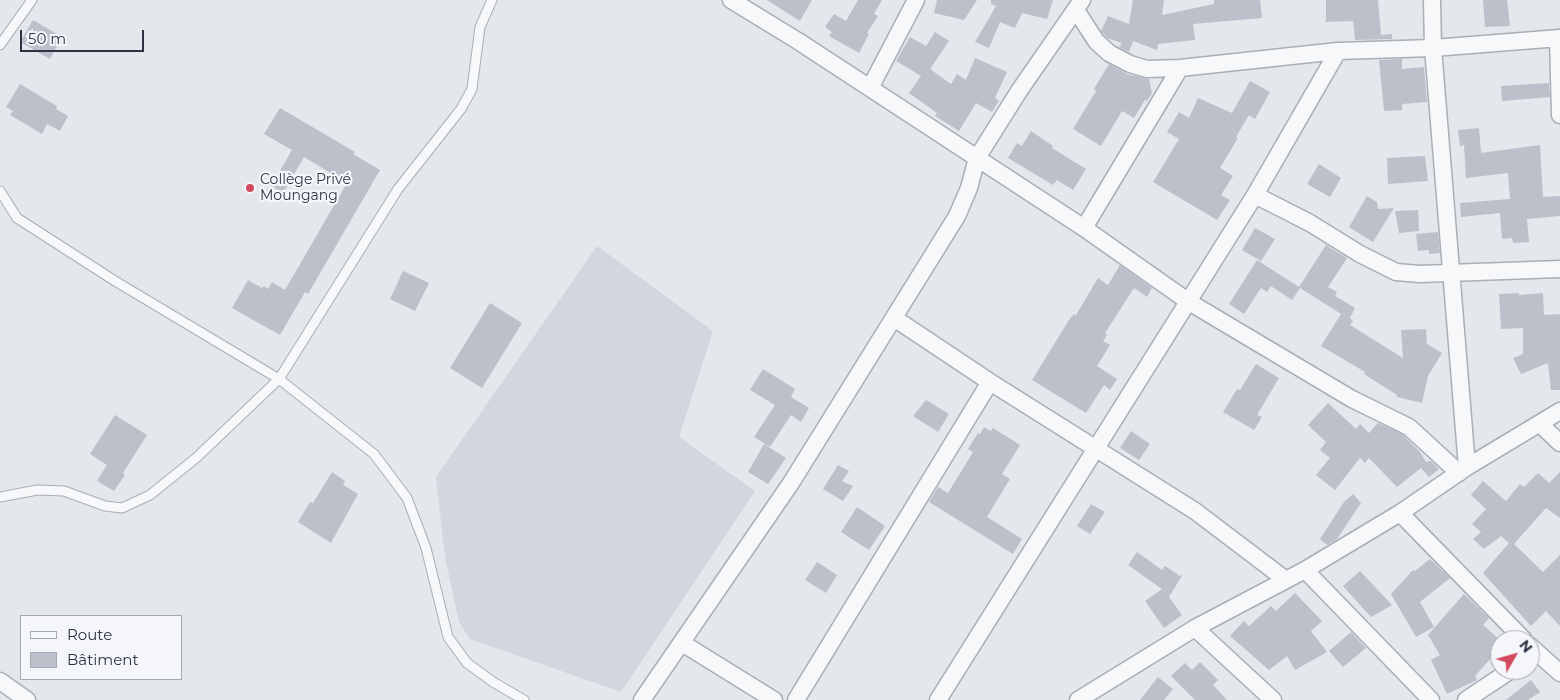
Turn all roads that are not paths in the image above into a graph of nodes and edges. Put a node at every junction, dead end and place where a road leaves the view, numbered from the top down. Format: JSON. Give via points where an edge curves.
{"nodes":[{"id":1,"x":32,"y":0,"type":"edge"},
{"id":2,"x":492,"y":0,"type":"edge"},
{"id":3,"x":731,"y":0,"type":"edge"},
{"id":4,"x":916,"y":0,"type":"edge"},
{"id":5,"x":1432,"y":0,"type":"edge"},
{"id":6,"x":1079,"y":5,"type":"edge"},
{"id":7,"x":1559,"y":38,"type":"edge"},
{"id":8,"x":0,"y":45,"type":"edge"},
{"id":9,"x":1433,"y":48,"type":"junction"},
{"id":10,"x":1338,"y":51,"type":"junction"},
{"id":11,"x":1180,"y":68,"type":"junction"},
{"id":12,"x":870,"y":88,"type":"junction"},
{"id":13,"x":1560,"y":114,"type":"edge"},
{"id":14,"x":977,"y":158,"type":"junction"},
{"id":15,"x":0,"y":191,"type":"edge"},
{"id":16,"x":1255,"y":195,"type":"junction"},
{"id":17,"x":1084,"y":228,"type":"junction"},
{"id":18,"x":1560,"y":269,"type":"edge"},
{"id":19,"x":1452,"y":272,"type":"junction"},
{"id":20,"x":1189,"y":302,"type":"junction"},
{"id":21,"x":894,"y":318,"type":"junction"},
{"id":22,"x":279,"y":379,"type":"junction"},
{"id":23,"x":990,"y":382,"type":"junction"},
{"id":24,"x":1560,"y":411,"type":"edge"},
{"id":25,"x":1540,"y":424,"type":"junction"},
{"id":26,"x":1560,"y":443,"type":"edge"},
{"id":27,"x":1096,"y":449,"type":"junction"},
{"id":28,"x":1463,"y":470,"type":"junction"},
{"id":29,"x":0,"y":497,"type":"edge"},
{"id":30,"x":1400,"y":512,"type":"junction"},
{"id":31,"x":1305,"y":570,"type":"junction"},
{"id":32,"x":1286,"y":580,"type":"junction"},
{"id":33,"x":1195,"y":628,"type":"junction"},
{"id":34,"x":1514,"y":630,"type":"edge"},
{"id":35,"x":682,"y":643,"type":"junction"},
{"id":36,"x":1540,"y":658,"type":"edge"},
{"id":37,"x":1560,"y":673,"type":"edge"},
{"id":38,"x":1496,"y":680,"type":"edge"},
{"id":39,"x":0,"y":681,"type":"edge"},
{"id":40,"x":27,"y":700,"type":"edge"},
{"id":41,"x":524,"y":700,"type":"edge"},
{"id":42,"x":642,"y":700,"type":"edge"},
{"id":43,"x":774,"y":700,"type":"edge"},
{"id":44,"x":796,"y":700,"type":"edge"},
{"id":45,"x":938,"y":700,"type":"edge"},
{"id":46,"x":1078,"y":700,"type":"edge"},
{"id":47,"x":1273,"y":700,"type":"edge"},
{"id":48,"x":1431,"y":700,"type":"edge"},
{"id":49,"x":1466,"y":700,"type":"edge"}],
"edges":[{"from":1,"to":8,"type":"lane"},
{"from":2,"to":22,"type":"lane","via":[[480,27],[472,90],[461,109],[398,189]]},
{"from":3,"to":12,"type":"street"},
{"from":4,"to":12,"type":"street"},
{"from":5,"to":9,"type":"street"},
{"from":6,"to":11,"type":"street","via":[[1096,42],[1109,53],[1147,69]]},
{"from":6,"to":14,"type":"street"},
{"from":7,"to":9,"type":"street"},
{"from":7,"to":13,"type":"street"},
{"from":9,"to":10,"type":"street"},
{"from":9,"to":19,"type":"street"},
{"from":10,"to":11,"type":"street"},
{"from":10,"to":16,"type":"street"},
{"from":11,"to":17,"type":"street"},
{"from":12,"to":14,"type":"street"},
{"from":14,"to":17,"type":"street"},
{"from":14,"to":21,"type":"street","via":[[957,216]]},
{"from":15,"to":22,"type":"lane","via":[[17,218]]},
{"from":16,"to":19,"type":"street","via":[[1396,272]]},
{"from":16,"to":20,"type":"street"},
{"from":17,"to":20,"type":"street"},
{"from":18,"to":19,"type":"street"},
{"from":19,"to":28,"type":"street"},
{"from":20,"to":27,"type":"street"},
{"from":20,"to":28,"type":"street","via":[[1352,399],[1409,427]]},
{"from":21,"to":23,"type":"street"},
{"from":21,"to":35,"type":"street","via":[[791,483]]},
{"from":22,"to":29,"type":"lane","via":[[196,458],[150,495],[122,508],[105,506],[64,491],[37,490]]},
{"from":22,"to":41,"type":"lane","via":[[374,454],[407,498],[426,548],[448,637],[467,662]]},
{"from":23,"to":27,"type":"street"},
{"from":23,"to":44,"type":"street"},
{"from":24,"to":25,"type":"street"},
{"from":25,"to":26,"type":"street"},
{"from":25,"to":28,"type":"street"},
{"from":27,"to":32,"type":"street","via":[[1195,511]]},
{"from":27,"to":45,"type":"street"},
{"from":28,"to":30,"type":"street"},
{"from":30,"to":31,"type":"street"},
{"from":30,"to":34,"type":"street"},
{"from":31,"to":32,"type":"street"},
{"from":31,"to":48,"type":"street"},
{"from":32,"to":33,"type":"street"},
{"from":33,"to":46,"type":"street"},
{"from":33,"to":47,"type":"street"},
{"from":35,"to":42,"type":"street"},
{"from":35,"to":43,"type":"street"},
{"from":36,"to":37,"type":"street"},
{"from":38,"to":49,"type":"street"},
{"from":39,"to":40,"type":"street"}]}
